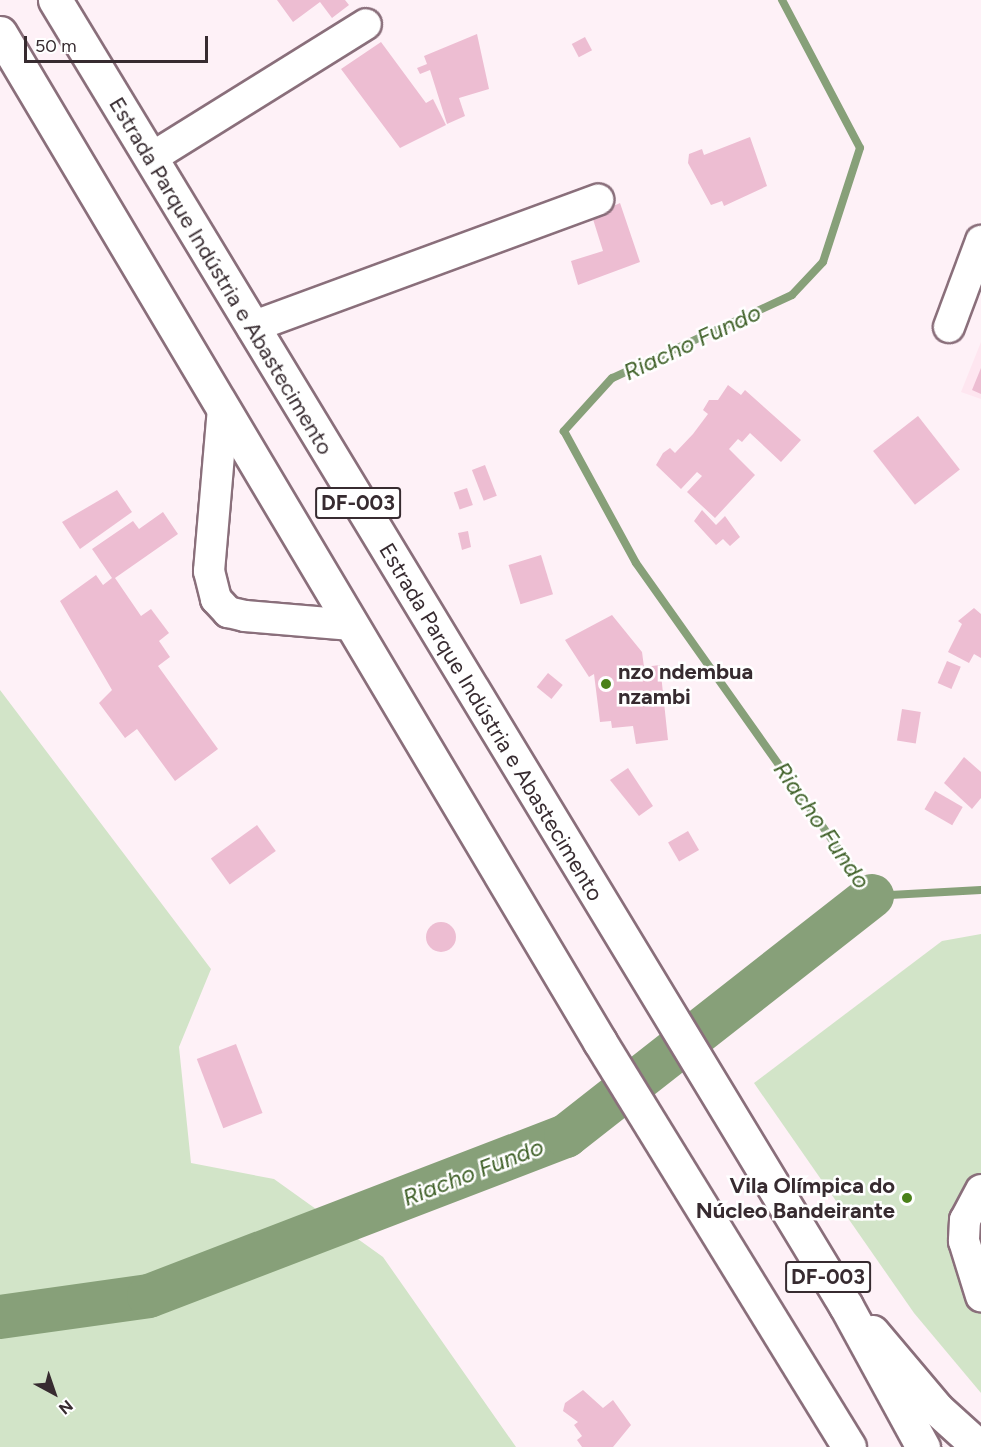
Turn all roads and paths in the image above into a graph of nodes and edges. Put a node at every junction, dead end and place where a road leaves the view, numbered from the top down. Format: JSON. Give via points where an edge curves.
{"nodes":[{"id":1,"x":55,"y":0,"type":"edge"},
{"id":2,"x":366,"y":24,"type":"dead end"},
{"id":3,"x":0,"y":33,"type":"edge"},
{"id":4,"x":151,"y":158,"type":"junction"},
{"id":5,"x":598,"y":200,"type":"dead end"},
{"id":6,"x":981,"y":241,"type":"edge"},
{"id":7,"x":252,"y":327,"type":"junction"},
{"id":8,"x":949,"y":327,"type":"dead end"},
{"id":9,"x":223,"y":408,"type":"junction"},
{"id":10,"x":352,"y":625,"type":"junction"},
{"id":11,"x":981,"y":1190,"type":"edge"},
{"id":12,"x":981,"y":1296,"type":"edge"},
{"id":13,"x":846,"y":1306,"type":"junction"},
{"id":14,"x":849,"y":1447,"type":"edge"},
{"id":15,"x":923,"y":1447,"type":"edge"},
{"id":16,"x":979,"y":1447,"type":"edge"}],
"edges":[{"from":1,"to":4,"type":"highway","name":"Estrada Parque Indústria e Abastecimento","number":"DF-003"},
{"from":2,"to":4,"type":"street"},
{"from":3,"to":9,"type":"highway","number":"DF-003"},
{"from":4,"to":7,"type":"highway","name":"Estrada Parque Indústria e Abastecimento","number":"DF-003"},
{"from":5,"to":7,"type":"street"},
{"from":6,"to":8,"type":"street"},
{"from":7,"to":13,"type":"highway","name":"Estrada Parque Indústria e Abastecimento","number":"DF-003"},
{"from":9,"to":10,"type":"highway","number":"DF-003"},
{"from":9,"to":10,"type":"street","via":[[209,571],[216,598],[228,612],[245,616]]},
{"from":10,"to":14,"type":"highway","number":"DF-003","via":[[600,1041]]},
{"from":11,"to":12,"type":"street","via":[[965,1220],[964,1241]]},
{"from":13,"to":15,"type":"highway","name":"Estrada Parque Indústria e Abastecimento","number":"DF-003"},
{"from":13,"to":16,"type":"highway","via":[[937,1409]]}]}
